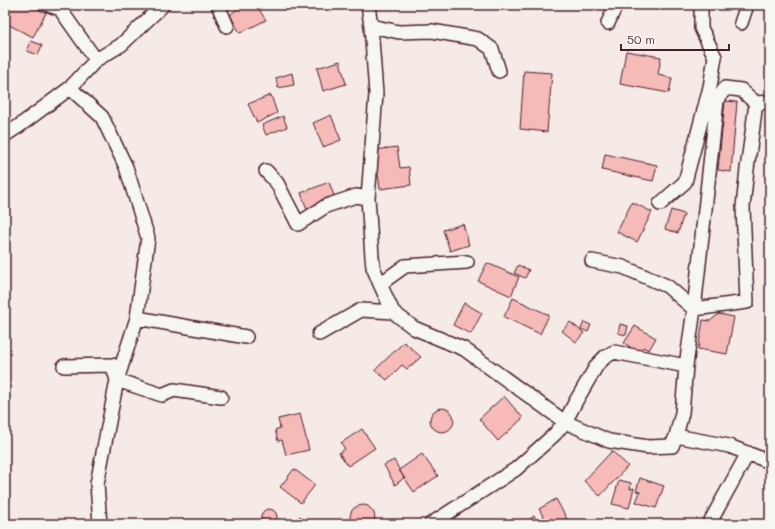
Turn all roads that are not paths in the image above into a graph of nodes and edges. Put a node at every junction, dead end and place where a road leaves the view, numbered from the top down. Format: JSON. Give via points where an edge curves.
{"nodes":[{"id":1,"x":49,"y":5,"type":"edge"},
{"id":2,"x":163,"y":5,"type":"edge"},
{"id":3,"x":218,"y":5,"type":"edge"},
{"id":4,"x":368,"y":5,"type":"edge"},
{"id":5,"x":616,"y":5,"type":"edge"},
{"id":6,"x":702,"y":5,"type":"edge"},
{"id":7,"x":747,"y":5,"type":"edge"},
{"id":8,"x":741,"y":23,"type":"dead end"},
{"id":9,"x":608,"y":24,"type":"dead end"},
{"id":10,"x":227,"y":26,"type":"dead end"},
{"id":11,"x":371,"y":26,"type":"junction"},
{"id":12,"x":96,"y":60,"type":"junction"},
{"id":13,"x":500,"y":71,"type":"dead end"},
{"id":14,"x":70,"y":88,"type":"junction"},
{"id":15,"x":770,"y":102,"type":"edge"},
{"id":16,"x":756,"y":103,"type":"junction"},
{"id":17,"x":5,"y":135,"type":"edge"},
{"id":18,"x":266,"y":172,"type":"dead end"},
{"id":19,"x":368,"y":198,"type":"junction"},
{"id":20,"x":660,"y":204,"type":"dead end"},
{"id":21,"x":592,"y":261,"type":"dead end"},
{"id":22,"x":467,"y":262,"type":"dead end"},
{"id":23,"x":380,"y":284,"type":"junction"},
{"id":24,"x":694,"y":309,"type":"junction"},
{"id":25,"x":393,"y":312,"type":"junction"},
{"id":26,"x":137,"y":318,"type":"junction"},
{"id":27,"x":319,"y":334,"type":"dead end"},
{"id":28,"x":246,"y":337,"type":"dead end"},
{"id":29,"x":64,"y":366,"type":"dead end"},
{"id":30,"x":686,"y":366,"type":"junction"},
{"id":31,"x":117,"y":380,"type":"junction"},
{"id":32,"x":221,"y":397,"type":"dead end"},
{"id":33,"x":565,"y":422,"type":"junction"},
{"id":34,"x":676,"y":436,"type":"junction"},
{"id":35,"x":748,"y":453,"type":"junction"},
{"id":36,"x":770,"y":462,"type":"edge"},
{"id":37,"x":100,"y":524,"type":"edge"},
{"id":38,"x":431,"y":524,"type":"edge"},
{"id":39,"x":708,"y":524,"type":"edge"}],
"edges":[{"from":1,"to":12,"type":"street","via":[[60,10]]},
{"from":2,"to":12,"type":"street","via":[[121,45]]},
{"from":3,"to":10,"type":"street"},
{"from":4,"to":11,"type":"street"},
{"from":5,"to":9,"type":"street"},
{"from":6,"to":20,"type":"street","via":[[701,28],[715,57],[710,87],[685,182]]},
{"from":7,"to":8,"type":"street"},
{"from":11,"to":13,"type":"street","via":[[399,32],[432,31],[478,39],[492,49]]},
{"from":11,"to":19,"type":"street","via":[[376,94]]},
{"from":12,"to":14,"type":"street"},
{"from":14,"to":17,"type":"street"},
{"from":14,"to":26,"type":"street","via":[[102,118],[126,167],[148,238]]},
{"from":15,"to":16,"type":"street"},
{"from":16,"to":24,"type":"street","via":[[743,207],[747,302]]},
{"from":16,"to":24,"type":"street","via":[[741,90],[725,88],[717,101]]},
{"from":18,"to":19,"type":"street","via":[[277,183],[298,224],[326,206],[356,196]]},
{"from":19,"to":23,"type":"street","via":[[373,267]]},
{"from":21,"to":24,"type":"street","via":[[623,267],[666,286]]},
{"from":22,"to":23,"type":"street","via":[[405,266]]},
{"from":23,"to":25,"type":"street"},
{"from":24,"to":30,"type":"street"},
{"from":25,"to":27,"type":"street","via":[[361,310]]},
{"from":25,"to":33,"type":"street","via":[[414,328],[464,349]]},
{"from":26,"to":28,"type":"street"},
{"from":26,"to":31,"type":"street"},
{"from":29,"to":31,"type":"street","via":[[112,365]]},
{"from":30,"to":33,"type":"street","via":[[614,352],[597,365]]},
{"from":30,"to":34,"type":"street","via":[[682,413]]},
{"from":31,"to":32,"type":"street","via":[[162,395],[174,390]]},
{"from":31,"to":37,"type":"street","via":[[97,484]]},
{"from":33,"to":34,"type":"street","via":[[609,441],[648,447],[672,446]]},
{"from":33,"to":38,"type":"street","via":[[516,469]]},
{"from":34,"to":35,"type":"street","via":[[729,446]]},
{"from":35,"to":36,"type":"street"},
{"from":35,"to":39,"type":"street"}]}
